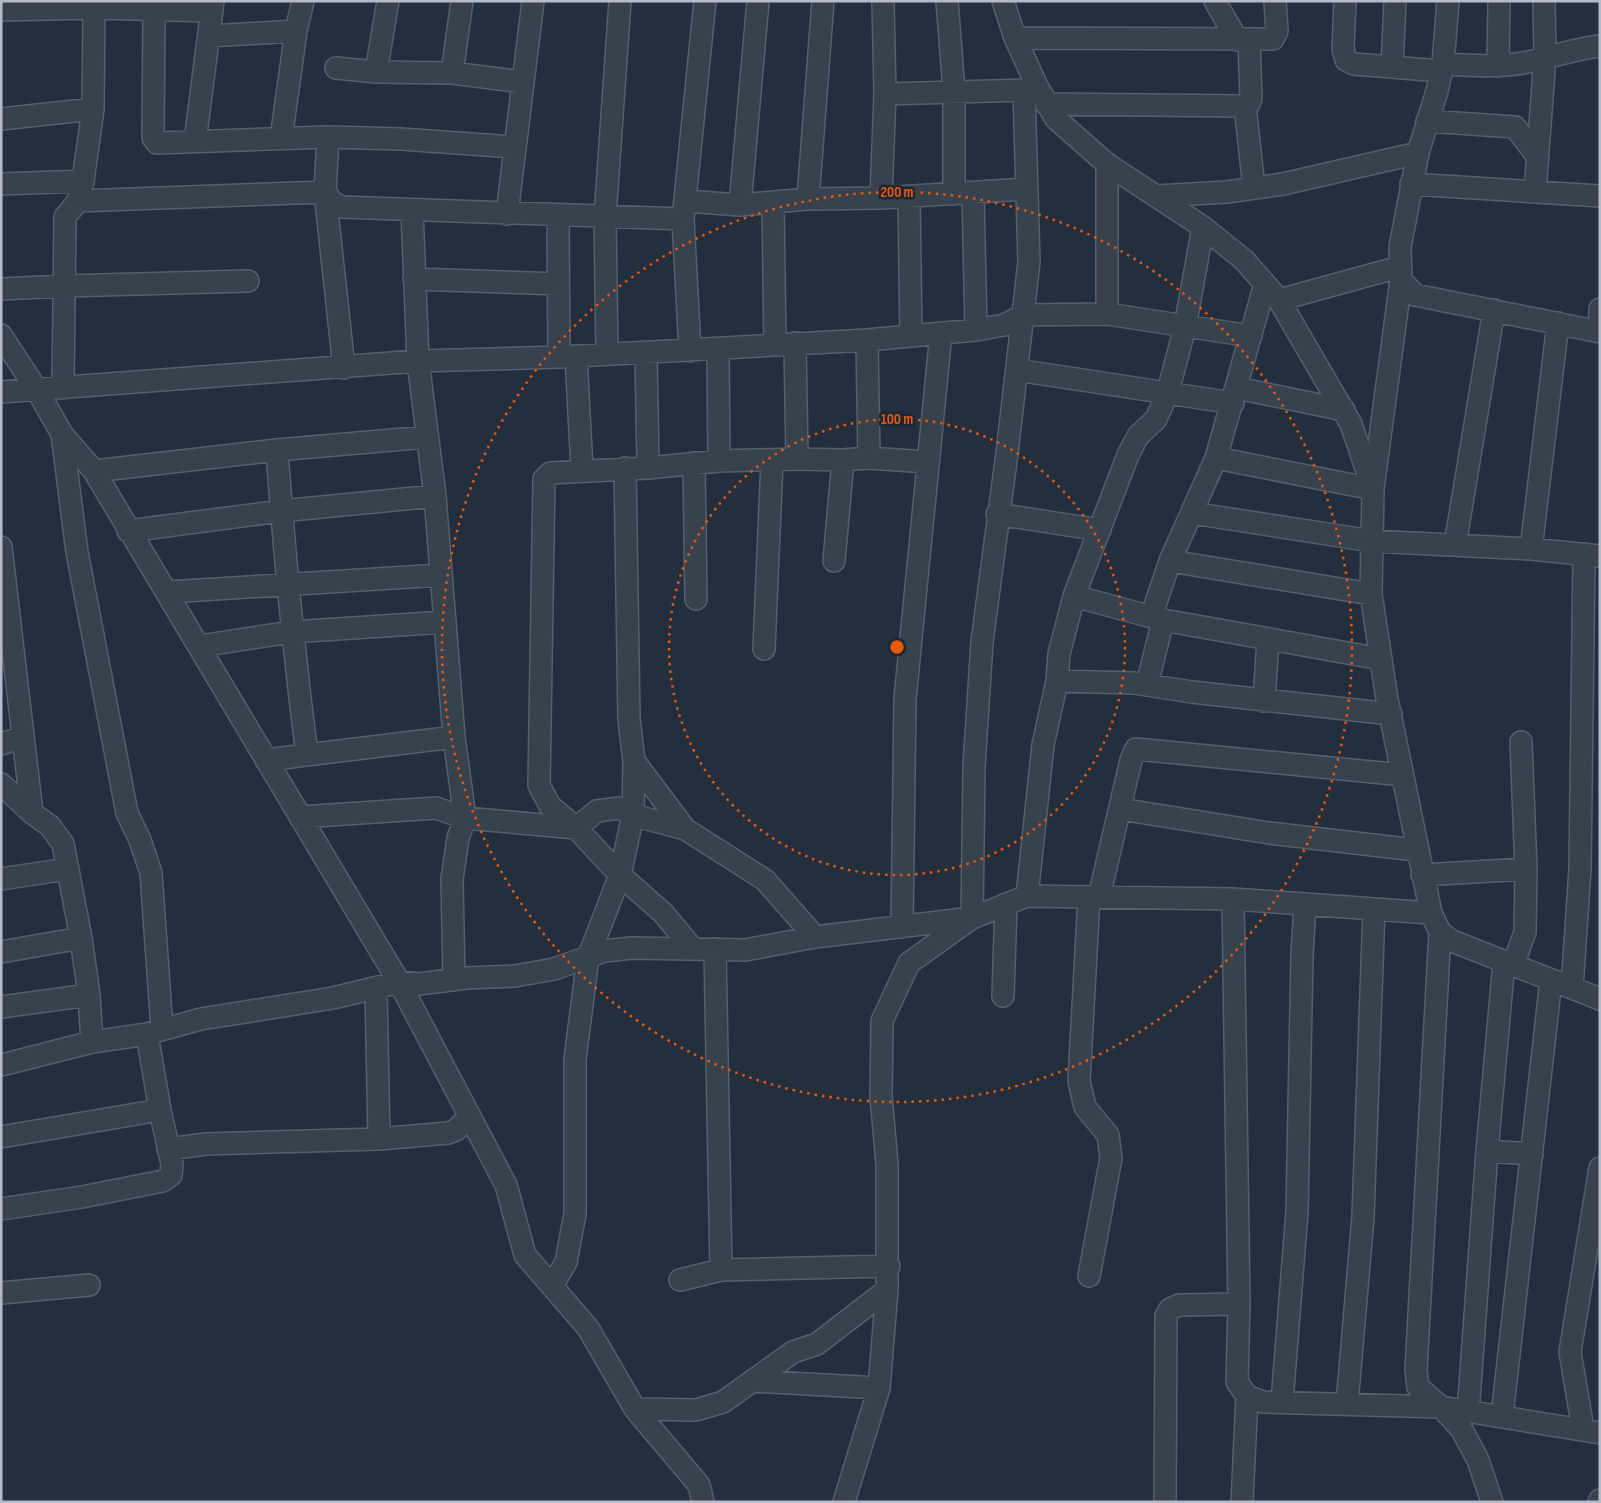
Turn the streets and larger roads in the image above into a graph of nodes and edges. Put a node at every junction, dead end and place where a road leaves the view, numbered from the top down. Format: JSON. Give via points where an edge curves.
{"nodes":[{"id":1,"x":303,"y":1,"type":"edge"},
{"id":2,"x":388,"y":1,"type":"edge"},
{"id":3,"x":462,"y":1,"type":"edge"},
{"id":4,"x":533,"y":1,"type":"edge"},
{"id":5,"x":620,"y":1,"type":"edge"},
{"id":6,"x":705,"y":1,"type":"edge"},
{"id":7,"x":758,"y":1,"type":"edge"},
{"id":8,"x":823,"y":1,"type":"edge"},
{"id":9,"x":884,"y":1,"type":"edge"},
{"id":10,"x":947,"y":1,"type":"edge"},
{"id":11,"x":1003,"y":1,"type":"edge"},
{"id":12,"x":1216,"y":1,"type":"edge"},
{"id":13,"x":1275,"y":1,"type":"edge"},
{"id":14,"x":1345,"y":1,"type":"edge"},
{"id":15,"x":1395,"y":1,"type":"edge"},
{"id":16,"x":1448,"y":1,"type":"edge"},
{"id":17,"x":1498,"y":1,"type":"edge"},
{"id":18,"x":1544,"y":1,"type":"edge"},
{"id":19,"x":212,"y":6,"type":"edge"},
{"id":20,"x":94,"y":8,"type":"junction"},
{"id":21,"x":1,"y":10,"type":"edge"},
{"id":22,"x":154,"y":10,"type":"junction"},
{"id":23,"x":296,"y":31,"type":"junction"},
{"id":24,"x":209,"y":36,"type":"junction"},
{"id":25,"x":1015,"y":38,"type":"junction"},
{"id":26,"x":1243,"y":40,"type":"junction"},
{"id":27,"x":1600,"y":46,"type":"edge"},
{"id":28,"x":1545,"y":57,"type":"junction"},
{"id":29,"x":1498,"y":66,"type":"junction"},
{"id":30,"x":1392,"y":67,"type":"junction"},
{"id":31,"x":1442,"y":67,"type":"junction"},
{"id":32,"x":336,"y":68,"type":"dead end"},
{"id":33,"x":376,"y":72,"type":"junction"},
{"id":34,"x":452,"y":73,"type":"junction"},
{"id":35,"x":522,"y":82,"type":"junction"},
{"id":36,"x":954,"y":91,"type":"junction"},
{"id":37,"x":885,"y":94,"type":"junction"},
{"id":38,"x":1035,"y":94,"type":"junction"},
{"id":39,"x":1542,"y":96,"type":"junction"},
{"id":40,"x":1245,"y":106,"type":"junction"},
{"id":41,"x":93,"y":109,"type":"junction"},
{"id":42,"x":1,"y":119,"type":"edge"},
{"id":43,"x":1427,"y":121,"type":"junction"},
{"id":44,"x":1515,"y":127,"type":"junction"},
{"id":45,"x":328,"y":137,"type":"junction"},
{"id":46,"x":281,"y":139,"type":"junction"},
{"id":47,"x":195,"y":142,"type":"junction"},
{"id":48,"x":514,"y":147,"type":"junction"},
{"id":49,"x":1418,"y":153,"type":"junction"},
{"id":50,"x":1537,"y":156,"type":"junction"},
{"id":51,"x":1107,"y":164,"type":"junction"},
{"id":52,"x":1,"y":184,"type":"edge"},
{"id":53,"x":1411,"y":184,"type":"junction"},
{"id":54,"x":1254,"y":188,"type":"junction"},
{"id":55,"x":1026,"y":189,"type":"junction"},
{"id":56,"x":81,"y":191,"type":"junction"},
{"id":57,"x":325,"y":192,"type":"junction"},
{"id":58,"x":1534,"y":192,"type":"junction"},
{"id":59,"x":964,"y":194,"type":"junction"},
{"id":60,"x":1157,"y":196,"type":"junction"},
{"id":61,"x":1600,"y":196,"type":"edge"},
{"id":62,"x":880,"y":198,"type":"junction"},
{"id":63,"x":909,"y":198,"type":"junction"},
{"id":64,"x":808,"y":199,"type":"junction"},
{"id":65,"x":773,"y":204,"type":"junction"},
{"id":66,"x":740,"y":205,"type":"junction"},
{"id":67,"x":412,"y":210,"type":"junction"},
{"id":68,"x":684,"y":210,"type":"junction"},
{"id":69,"x":507,"y":214,"type":"junction"},
{"id":70,"x":558,"y":215,"type":"junction"},
{"id":71,"x":605,"y":216,"type":"junction"},
{"id":72,"x":1203,"y":227,"type":"junction"},
{"id":73,"x":1400,"y":273,"type":"junction"},
{"id":74,"x":414,"y":279,"type":"junction"},
{"id":75,"x":248,"y":281,"type":"dead end"},
{"id":76,"x":558,"y":284,"type":"junction"},
{"id":77,"x":64,"y":286,"type":"junction"},
{"id":78,"x":1,"y":290,"type":"edge"},
{"id":79,"x":1272,"y":292,"type":"junction"},
{"id":80,"x":1494,"y":310,"type":"junction"},
{"id":81,"x":1600,"y":310,"type":"edge"},
{"id":82,"x":1107,"y":314,"type":"junction"},
{"id":83,"x":1024,"y":315,"type":"junction"},
{"id":84,"x":1558,"y":323,"type":"junction"},
{"id":85,"x":1185,"y":327,"type":"junction"},
{"id":86,"x":976,"y":330,"type":"junction"},
{"id":87,"x":1599,"y":331,"type":"edge"},
{"id":88,"x":941,"y":333,"type":"junction"},
{"id":89,"x":1,"y":335,"type":"edge"},
{"id":90,"x":910,"y":336,"type":"junction"},
{"id":91,"x":1251,"y":336,"type":"junction"},
{"id":92,"x":867,"y":340,"type":"junction"},
{"id":93,"x":785,"y":344,"type":"junction"},
{"id":94,"x":718,"y":349,"type":"junction"},
{"id":95,"x":690,"y":351,"type":"junction"},
{"id":96,"x":646,"y":353,"type":"junction"},
{"id":97,"x":607,"y":354,"type":"junction"},
{"id":98,"x":567,"y":357,"type":"junction"},
{"id":99,"x":418,"y":361,"type":"junction"},
{"id":100,"x":344,"y":368,"type":"junction"},
{"id":101,"x":1017,"y":370,"type":"junction"},
{"id":102,"x":63,"y":388,"type":"junction"},
{"id":103,"x":37,"y":390,"type":"junction"},
{"id":104,"x":1,"y":392,"type":"edge"},
{"id":105,"x":1168,"y":392,"type":"junction"},
{"id":106,"x":1235,"y":396,"type":"junction"},
{"id":107,"x":1344,"y":410,"type":"junction"},
{"id":108,"x":62,"y":434,"type":"junction"},
{"id":109,"x":427,"y":438,"type":"junction"},
{"id":110,"x":277,"y":450,"type":"junction"},
{"id":111,"x":797,"y":458,"type":"junction"},
{"id":112,"x":868,"y":458,"type":"junction"},
{"id":113,"x":1216,"y":458,"type":"junction"},
{"id":114,"x":843,"y":460,"type":"junction"},
{"id":115,"x":719,"y":461,"type":"junction"},
{"id":116,"x":772,"y":461,"type":"junction"},
{"id":117,"x":694,"y":462,"type":"junction"},
{"id":118,"x":927,"y":462,"type":"junction"},
{"id":119,"x":625,"y":468,"type":"junction"},
{"id":120,"x":648,"y":468,"type":"junction"},
{"id":121,"x":582,"y":470,"type":"junction"},
{"id":122,"x":94,"y":471,"type":"junction"},
{"id":123,"x":1373,"y":489,"type":"junction"},
{"id":124,"x":435,"y":496,"type":"junction"},
{"id":125,"x":281,"y":511,"type":"junction"},
{"id":126,"x":1192,"y":513,"type":"junction"},
{"id":127,"x":997,"y":514,"type":"junction"},
{"id":128,"x":1100,"y":530,"type":"junction"},
{"id":129,"x":128,"y":531,"type":"junction"},
{"id":130,"x":1372,"y":541,"type":"junction"},
{"id":131,"x":1455,"y":545,"type":"junction"},
{"id":132,"x":1,"y":547,"type":"edge"},
{"id":133,"x":1531,"y":549,"type":"junction"},
{"id":134,"x":1592,"y":555,"type":"edge"},
{"id":135,"x":834,"y":561,"type":"dead end"},
{"id":136,"x":1170,"y":561,"type":"junction"},
{"id":137,"x":441,"y":575,"type":"junction"},
{"id":138,"x":3,"y":585,"type":"edge"},
{"id":139,"x":290,"y":585,"type":"junction"},
{"id":140,"x":168,"y":592,"type":"junction"},
{"id":141,"x":1371,"y":594,"type":"junction"},
{"id":142,"x":1074,"y":596,"type":"junction"},
{"id":143,"x":696,"y":599,"type":"dead end"},
{"id":144,"x":1157,"y":619,"type":"junction"},
{"id":145,"x":445,"y":622,"type":"junction"},
{"id":146,"x":291,"y":632,"type":"junction"},
{"id":147,"x":1268,"y":639,"type":"junction"},
{"id":148,"x":200,"y":646,"type":"junction"},
{"id":149,"x":764,"y":649,"type":"dead end"},
{"id":150,"x":1381,"y":659,"type":"junction"},
{"id":151,"x":1057,"y":681,"type":"junction"},
{"id":152,"x":1147,"y":685,"type":"junction"},
{"id":153,"x":1264,"y":700,"type":"junction"},
{"id":154,"x":1391,"y":714,"type":"junction"},
{"id":155,"x":23,"y":737,"type":"junction"},
{"id":156,"x":454,"y":737,"type":"junction"},
{"id":157,"x":1521,"y":742,"type":"dead end"},
{"id":158,"x":1,"y":744,"type":"edge"},
{"id":159,"x":306,"y":755,"type":"junction"},
{"id":160,"x":266,"y":760,"type":"junction"},
{"id":161,"x":634,"y":761,"type":"junction"},
{"id":162,"x":1403,"y":775,"type":"junction"},
{"id":163,"x":1,"y":784,"type":"edge"},
{"id":164,"x":1120,"y":809,"type":"junction"},
{"id":165,"x":32,"y":813,"type":"junction"},
{"id":166,"x":634,"y":815,"type":"junction"},
{"id":167,"x":300,"y":817,"type":"junction"},
{"id":168,"x":465,"y":818,"type":"junction"},
{"id":169,"x":576,"y":828,"type":"junction"},
{"id":170,"x":685,"y":829,"type":"junction"},
{"id":171,"x":1416,"y":850,"type":"junction"},
{"id":172,"x":67,"y":869,"type":"junction"},
{"id":173,"x":1526,"y":869,"type":"junction"},
{"id":174,"x":620,"y":875,"type":"junction"},
{"id":175,"x":1422,"y":875,"type":"junction"},
{"id":176,"x":1,"y":879,"type":"edge"},
{"id":177,"x":1028,"y":896,"type":"junction"},
{"id":178,"x":1094,"y":897,"type":"junction"},
{"id":179,"x":1233,"y":899,"type":"junction"},
{"id":180,"x":1006,"y":904,"type":"junction"},
{"id":181,"x":1305,"y":905,"type":"junction"},
{"id":182,"x":1374,"y":909,"type":"junction"},
{"id":183,"x":972,"y":918,"type":"junction"},
{"id":184,"x":1435,"y":923,"type":"junction"},
{"id":185,"x":902,"y":927,"type":"junction"},
{"id":186,"x":814,"y":937,"type":"junction"},
{"id":187,"x":81,"y":938,"type":"junction"},
{"id":188,"x":693,"y":949,"type":"junction"},
{"id":189,"x":715,"y":949,"type":"junction"},
{"id":190,"x":1,"y":952,"type":"edge"},
{"id":191,"x":588,"y":958,"type":"junction"},
{"id":192,"x":1509,"y":964,"type":"junction"},
{"id":193,"x":454,"y":980,"type":"junction"},
{"id":194,"x":1551,"y":980,"type":"junction"},
{"id":195,"x":399,"y":982,"type":"junction"},
{"id":196,"x":1572,"y":988,"type":"junction"},
{"id":197,"x":376,"y":989,"type":"junction"},
{"id":198,"x":89,"y":995,"type":"junction"},
{"id":199,"x":1003,"y":996,"type":"dead end"},
{"id":200,"x":1600,"y":999,"type":"edge"},
{"id":201,"x":1,"y":1007,"type":"edge"},
{"id":202,"x":154,"y":1031,"type":"junction"},
{"id":203,"x":92,"y":1042,"type":"junction"},
{"id":204,"x":1,"y":1066,"type":"edge"},
{"id":205,"x":160,"y":1110,"type":"junction"},
{"id":206,"x":470,"y":1116,"type":"junction"},
{"id":207,"x":1,"y":1136,"type":"edge"},
{"id":208,"x":379,"y":1139,"type":"junction"},
{"id":209,"x":168,"y":1149,"type":"junction"},
{"id":210,"x":1487,"y":1151,"type":"junction"},
{"id":211,"x":1532,"y":1154,"type":"junction"},
{"id":212,"x":1600,"y":1168,"type":"edge"},
{"id":213,"x":1,"y":1209,"type":"edge"},
{"id":214,"x":889,"y":1266,"type":"junction"},
{"id":215,"x":721,"y":1270,"type":"junction"},
{"id":216,"x":1089,"y":1276,"type":"dead end"},
{"id":217,"x":680,"y":1280,"type":"dead end"},
{"id":218,"x":89,"y":1285,"type":"dead end"},
{"id":219,"x":552,"y":1286,"type":"junction"},
{"id":220,"x":887,"y":1290,"type":"junction"},
{"id":221,"x":1,"y":1292,"type":"edge"},
{"id":222,"x":1238,"y":1304,"type":"junction"},
{"id":223,"x":752,"y":1381,"type":"junction"},
{"id":224,"x":879,"y":1388,"type":"junction"},
{"id":225,"x":1247,"y":1396,"type":"junction"},
{"id":226,"x":1282,"y":1402,"type":"junction"},
{"id":227,"x":1347,"y":1404,"type":"junction"},
{"id":228,"x":1440,"y":1407,"type":"junction"},
{"id":229,"x":635,"y":1409,"type":"junction"},
{"id":230,"x":1468,"y":1413,"type":"junction"},
{"id":231,"x":1502,"y":1416,"type":"junction"},
{"id":232,"x":1591,"y":1431,"type":"edge"},
{"id":233,"x":703,"y":1502,"type":"edge"},
{"id":234,"x":844,"y":1502,"type":"edge"},
{"id":235,"x":1165,"y":1502,"type":"edge"},
{"id":236,"x":1242,"y":1502,"type":"edge"},
{"id":237,"x":1492,"y":1502,"type":"edge"}],
"edges":[{"from":1,"to":23,"type":"street"},
{"from":2,"to":33,"type":"street"},
{"from":3,"to":34,"type":"street"},
{"from":4,"to":35,"type":"street"},
{"from":5,"to":71,"type":"street"},
{"from":6,"to":68,"type":"street"},
{"from":7,"to":66,"type":"street"},
{"from":8,"to":64,"type":"street"},
{"from":9,"to":37,"type":"street"},
{"from":10,"to":36,"type":"street"},
{"from":11,"to":25,"type":"street"},
{"from":12,"to":26,"type":"street"},
{"from":13,"to":26,"type":"street","via":[[1277,31],[1273,39]]},
{"from":14,"to":30,"type":"street","via":[[1343,49],[1346,60],[1354,64]]},
{"from":15,"to":30,"type":"street"},
{"from":16,"to":31,"type":"street"},
{"from":17,"to":29,"type":"street"},
{"from":18,"to":28,"type":"street"},
{"from":19,"to":22,"type":"street"},
{"from":19,"to":24,"type":"street"},
{"from":20,"to":21,"type":"street"},
{"from":20,"to":22,"type":"street"},
{"from":20,"to":41,"type":"street"},
{"from":22,"to":47,"type":"street","via":[[153,138],[163,144]]},
{"from":23,"to":24,"type":"street"},
{"from":23,"to":46,"type":"street"},
{"from":24,"to":47,"type":"street"},
{"from":25,"to":26,"type":"street"},
{"from":25,"to":38,"type":"street"},
{"from":26,"to":40,"type":"street","via":[[1251,98]]},
{"from":27,"to":28,"type":"street"},
{"from":28,"to":29,"type":"street"},
{"from":28,"to":39,"type":"street"},
{"from":29,"to":31,"type":"street"},
{"from":30,"to":31,"type":"street"},
{"from":31,"to":43,"type":"street"},
{"from":32,"to":33,"type":"street"},
{"from":33,"to":34,"type":"street"},
{"from":34,"to":35,"type":"street"},
{"from":35,"to":48,"type":"street"},
{"from":36,"to":37,"type":"street"},
{"from":36,"to":38,"type":"street"},
{"from":36,"to":59,"type":"street"},
{"from":37,"to":62,"type":"street"},
{"from":38,"to":40,"type":"street"},
{"from":38,"to":51,"type":"street","via":[[1056,119]]},
{"from":38,"to":55,"type":"street"},
{"from":39,"to":44,"type":"street"},
{"from":39,"to":50,"type":"street"},
{"from":40,"to":54,"type":"street"},
{"from":41,"to":42,"type":"street"},
{"from":41,"to":56,"type":"street"},
{"from":43,"to":44,"type":"street"},
{"from":43,"to":49,"type":"street"},
{"from":44,"to":50,"type":"street"},
{"from":45,"to":46,"type":"street"},
{"from":45,"to":48,"type":"street"},
{"from":45,"to":57,"type":"street"},
{"from":46,"to":47,"type":"street"},
{"from":48,"to":69,"type":"street"},
{"from":49,"to":53,"type":"street"},
{"from":49,"to":54,"type":"street"},
{"from":50,"to":58,"type":"street"},
{"from":51,"to":60,"type":"street"},
{"from":51,"to":82,"type":"street"},
{"from":52,"to":56,"type":"street"},
{"from":53,"to":58,"type":"street"},
{"from":53,"to":73,"type":"street","via":[[1400,247]]},
{"from":54,"to":60,"type":"street"},
{"from":55,"to":59,"type":"street"},
{"from":55,"to":83,"type":"street","via":[[1029,262]]},
{"from":56,"to":57,"type":"street"},
{"from":56,"to":77,"type":"street","via":[[66,217]]},
{"from":57,"to":67,"type":"street","via":[[332,202],[342,207]]},
{"from":57,"to":100,"type":"street"},
{"from":58,"to":61,"type":"street"},
{"from":59,"to":63,"type":"street"},
{"from":59,"to":86,"type":"street"},
{"from":60,"to":72,"type":"street"},
{"from":62,"to":63,"type":"street"},
{"from":62,"to":64,"type":"street"},
{"from":63,"to":90,"type":"street"},
{"from":64,"to":65,"type":"street"},
{"from":65,"to":66,"type":"street"},
{"from":65,"to":93,"type":"street"},
{"from":66,"to":68,"type":"street"},
{"from":67,"to":69,"type":"street"},
{"from":67,"to":74,"type":"street"},
{"from":68,"to":71,"type":"street"},
{"from":68,"to":95,"type":"street"},
{"from":69,"to":70,"type":"street"},
{"from":70,"to":71,"type":"street"},
{"from":70,"to":76,"type":"street"},
{"from":71,"to":97,"type":"street"},
{"from":72,"to":79,"type":"street","via":[[1244,260]]},
{"from":72,"to":85,"type":"street"},
{"from":73,"to":79,"type":"street"},
{"from":73,"to":80,"type":"street","via":[[1415,296]]},
{"from":73,"to":123,"type":"street"},
{"from":74,"to":76,"type":"street"},
{"from":74,"to":99,"type":"street"},
{"from":75,"to":77,"type":"street"},
{"from":76,"to":98,"type":"street"},
{"from":77,"to":78,"type":"street"},
{"from":77,"to":102,"type":"street"},
{"from":79,"to":91,"type":"street"},
{"from":79,"to":107,"type":"street"},
{"from":80,"to":84,"type":"street"},
{"from":80,"to":131,"type":"street"},
{"from":81,"to":87,"type":"street"},
{"from":82,"to":83,"type":"street"},
{"from":82,"to":85,"type":"street"},
{"from":83,"to":86,"type":"street","via":[[1004,325]]},
{"from":83,"to":101,"type":"street"},
{"from":84,"to":87,"type":"street"},
{"from":84,"to":133,"type":"street"},
{"from":85,"to":91,"type":"street"},
{"from":85,"to":105,"type":"street"},
{"from":86,"to":88,"type":"street"},
{"from":88,"to":90,"type":"street"},
{"from":88,"to":118,"type":"street"},
{"from":89,"to":103,"type":"street"},
{"from":90,"to":92,"type":"street"},
{"from":91,"to":106,"type":"street"},
{"from":92,"to":93,"type":"street"},
{"from":92,"to":112,"type":"street"},
{"from":93,"to":94,"type":"street"},
{"from":93,"to":111,"type":"street"},
{"from":94,"to":95,"type":"street"},
{"from":94,"to":115,"type":"street"},
{"from":95,"to":96,"type":"street"},
{"from":96,"to":97,"type":"street"},
{"from":96,"to":120,"type":"street"},
{"from":97,"to":98,"type":"street"},
{"from":98,"to":99,"type":"street"},
{"from":98,"to":121,"type":"street"},
{"from":99,"to":100,"type":"street"},
{"from":99,"to":109,"type":"street"},
{"from":100,"to":102,"type":"street"},
{"from":101,"to":105,"type":"street"},
{"from":101,"to":127,"type":"street"},
{"from":102,"to":103,"type":"street"},
{"from":103,"to":104,"type":"street"},
{"from":103,"to":108,"type":"street"},
{"from":105,"to":106,"type":"street"},
{"from":105,"to":128,"type":"street","via":[[1156,419],[1138,436],[1128,455]]},
{"from":106,"to":107,"type":"street"},
{"from":106,"to":113,"type":"street"},
{"from":107,"to":123,"type":"street"},
{"from":108,"to":122,"type":"street"},
{"from":108,"to":202,"type":"street","via":[[77,552],[127,813],[151,873]]},
{"from":109,"to":110,"type":"street"},
{"from":109,"to":124,"type":"street"},
{"from":110,"to":122,"type":"street"},
{"from":110,"to":125,"type":"street"},
{"from":111,"to":114,"type":"street"},
{"from":111,"to":116,"type":"street"},
{"from":112,"to":114,"type":"street"},
{"from":112,"to":118,"type":"street"},
{"from":113,"to":123,"type":"street"},
{"from":113,"to":126,"type":"street"},
{"from":114,"to":135,"type":"street"},
{"from":115,"to":116,"type":"street"},
{"from":115,"to":117,"type":"street"},
{"from":116,"to":149,"type":"street"},
{"from":117,"to":120,"type":"street"},
{"from":117,"to":143,"type":"street"},
{"from":118,"to":185,"type":"street","via":[[905,700]]},
{"from":119,"to":120,"type":"street"},
{"from":119,"to":121,"type":"street"},
{"from":119,"to":161,"type":"street","via":[[629,719]]},
{"from":121,"to":169,"type":"street","via":[[550,473],[544,479],[543,491],[539,784],[550,806]]},
{"from":122,"to":129,"type":"street"},
{"from":123,"to":130,"type":"street"},
{"from":124,"to":125,"type":"street"},
{"from":124,"to":137,"type":"street"},
{"from":125,"to":129,"type":"street"},
{"from":125,"to":139,"type":"street"},
{"from":126,"to":130,"type":"street"},
{"from":126,"to":136,"type":"street"},
{"from":127,"to":128,"type":"street"},
{"from":127,"to":183,"type":"street","via":[[980,662],[974,767]]},
{"from":128,"to":142,"type":"street"},
{"from":129,"to":140,"type":"street"},
{"from":130,"to":131,"type":"street"},
{"from":130,"to":141,"type":"street"},
{"from":131,"to":133,"type":"street"},
{"from":132,"to":138,"type":"street"},
{"from":133,"to":134,"type":"street"},
{"from":134,"to":196,"type":"street","via":[[1580,869]]},
{"from":136,"to":141,"type":"street"},
{"from":136,"to":144,"type":"street"},
{"from":137,"to":139,"type":"street"},
{"from":137,"to":145,"type":"street"},
{"from":138,"to":155,"type":"street"},
{"from":139,"to":140,"type":"street"},
{"from":139,"to":146,"type":"street"},
{"from":140,"to":148,"type":"street"},
{"from":141,"to":150,"type":"street"},
{"from":142,"to":144,"type":"street"},
{"from":142,"to":151,"type":"street","via":[[1059,654]]},
{"from":144,"to":147,"type":"street"},
{"from":144,"to":152,"type":"street"},
{"from":145,"to":146,"type":"street"},
{"from":145,"to":156,"type":"street"},
{"from":146,"to":148,"type":"street"},
{"from":146,"to":159,"type":"street"},
{"from":147,"to":150,"type":"street"},
{"from":147,"to":153,"type":"street"},
{"from":148,"to":160,"type":"street"},
{"from":150,"to":154,"type":"street"},
{"from":151,"to":152,"type":"street"},
{"from":151,"to":177,"type":"street","via":[[1043,745]]},
{"from":152,"to":153,"type":"street"},
{"from":153,"to":154,"type":"street"},
{"from":154,"to":162,"type":"street"},
{"from":155,"to":158,"type":"street"},
{"from":155,"to":165,"type":"street"},
{"from":156,"to":159,"type":"street"},
{"from":156,"to":168,"type":"street"},
{"from":157,"to":173,"type":"street"},
{"from":159,"to":160,"type":"street"},
{"from":160,"to":167,"type":"street"},
{"from":161,"to":166,"type":"street"},
{"from":161,"to":170,"type":"street"},
{"from":162,"to":164,"type":"street","via":[[1136,749]]},
{"from":162,"to":171,"type":"street"},
{"from":163,"to":165,"type":"street"},
{"from":164,"to":171,"type":"street","via":[[1269,834]]},
{"from":164,"to":178,"type":"street"},
{"from":165,"to":172,"type":"street","via":[[50,826],[63,844]]},
{"from":166,"to":169,"type":"street","via":[[619,808],[597,811]]},
{"from":166,"to":170,"type":"street"},
{"from":166,"to":174,"type":"street"},
{"from":167,"to":168,"type":"street","via":[[436,808]]},
{"from":167,"to":195,"type":"street"},
{"from":168,"to":169,"type":"street"},
{"from":168,"to":193,"type":"street","via":[[458,838],[452,879]]},
{"from":169,"to":174,"type":"street"},
{"from":170,"to":186,"type":"street","via":[[765,880]]},
{"from":171,"to":175,"type":"street"},
{"from":172,"to":176,"type":"street"},
{"from":172,"to":187,"type":"street"},
{"from":173,"to":175,"type":"street"},
{"from":173,"to":192,"type":"street","via":[[1525,932]]},
{"from":174,"to":188,"type":"street","via":[[663,913]]},
{"from":174,"to":191,"type":"street"},
{"from":175,"to":184,"type":"street"},
{"from":177,"to":178,"type":"street"},
{"from":177,"to":180,"type":"street"},
{"from":178,"to":179,"type":"street"},
{"from":178,"to":216,"type":"street","via":[[1079,1081],[1084,1107],[1108,1134],[1111,1158]]},
{"from":179,"to":181,"type":"street"},
{"from":179,"to":222,"type":"street"},
{"from":180,"to":183,"type":"street"},
{"from":180,"to":199,"type":"street"},
{"from":181,"to":182,"type":"street"},
{"from":181,"to":226,"type":"street","via":[[1298,1193]]},
{"from":182,"to":184,"type":"street"},
{"from":182,"to":227,"type":"street","via":[[1363,1217]]},
{"from":183,"to":185,"type":"street"},
{"from":183,"to":214,"type":"street","via":[[909,963],[882,1020],[881,1096],[887,1164]]},
{"from":184,"to":192,"type":"street","via":[[1452,941]]},
{"from":184,"to":228,"type":"street","via":[[1416,1370],[1418,1387]]},
{"from":185,"to":186,"type":"street"},
{"from":186,"to":189,"type":"street","via":[[745,950]]},
{"from":187,"to":190,"type":"street"},
{"from":187,"to":198,"type":"street"},
{"from":188,"to":189,"type":"street"},
{"from":188,"to":191,"type":"street","via":[[631,948],[605,951]]},
{"from":189,"to":215,"type":"street"},
{"from":191,"to":193,"type":"street","via":[[531,974]]},
{"from":191,"to":219,"type":"street","via":[[575,1059],[575,1214],[566,1262]]},
{"from":192,"to":194,"type":"street"},
{"from":192,"to":210,"type":"street"},
{"from":193,"to":195,"type":"street","via":[[419,984]]},
{"from":194,"to":196,"type":"street"},
{"from":194,"to":211,"type":"street"},
{"from":195,"to":197,"type":"street"},
{"from":195,"to":206,"type":"street"},
{"from":196,"to":200,"type":"street"},
{"from":197,"to":202,"type":"street","via":[[201,1019]]},
{"from":197,"to":208,"type":"street"},
{"from":198,"to":201,"type":"street"},
{"from":198,"to":203,"type":"street"},
{"from":202,"to":203,"type":"street"},
{"from":202,"to":205,"type":"street"},
{"from":203,"to":204,"type":"street"},
{"from":205,"to":207,"type":"street"},
{"from":205,"to":209,"type":"street"},
{"from":206,"to":208,"type":"street","via":[[456,1130],[448,1133]]},
{"from":206,"to":219,"type":"street","via":[[506,1185],[525,1255]]},
{"from":208,"to":209,"type":"street","via":[[206,1144]]},
{"from":209,"to":213,"type":"street","via":[[172,1164],[170,1176],[163,1180],[82,1198]]},
{"from":210,"to":211,"type":"street"},
{"from":210,"to":230,"type":"street"},
{"from":211,"to":231,"type":"street"},
{"from":212,"to":232,"type":"street","via":[[1570,1352]]},
{"from":214,"to":215,"type":"street"},
{"from":214,"to":220,"type":"street"},
{"from":215,"to":217,"type":"street"},
{"from":218,"to":221,"type":"street"},
{"from":219,"to":229,"type":"street","via":[[588,1328]]},
{"from":220,"to":223,"type":"street","via":[[818,1344],[793,1352]]},
{"from":220,"to":224,"type":"street"},
{"from":222,"to":225,"type":"street","via":[[1237,1382]]},
{"from":222,"to":235,"type":"street","via":[[1179,1306],[1166,1316]]},
{"from":223,"to":224,"type":"street"},
{"from":223,"to":229,"type":"street","via":[[722,1402],[696,1410]]},
{"from":224,"to":234,"type":"street"},
{"from":225,"to":226,"type":"street","via":[[1263,1402]]},
{"from":225,"to":236,"type":"street"},
{"from":226,"to":227,"type":"street"},
{"from":227,"to":228,"type":"street"},
{"from":228,"to":230,"type":"street"},
{"from":228,"to":237,"type":"street","via":[[1462,1430],[1478,1460]]},
{"from":229,"to":233,"type":"street","via":[[700,1485]]},
{"from":230,"to":231,"type":"street"},
{"from":231,"to":232,"type":"street"}]}
